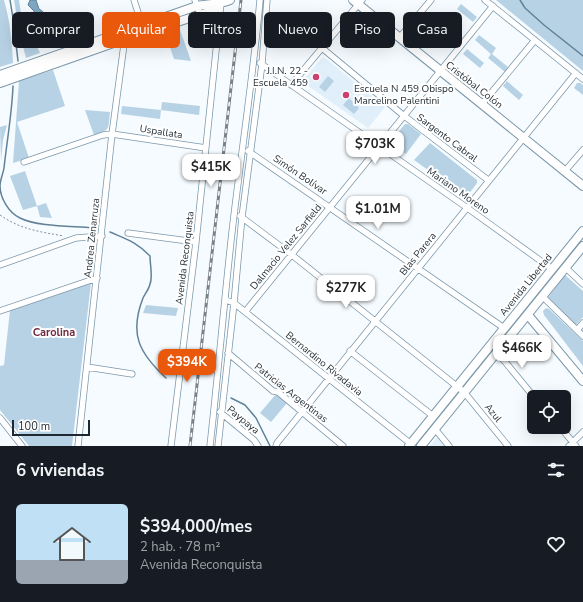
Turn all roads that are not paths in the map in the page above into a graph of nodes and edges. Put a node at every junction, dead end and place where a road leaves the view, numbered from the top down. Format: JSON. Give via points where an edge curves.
{"nodes":[{"id":1,"x":134,"y":0,"type":"edge"},
{"id":2,"x":230,"y":0,"type":"edge"},
{"id":3,"x":260,"y":0,"type":"edge"},
{"id":4,"x":267,"y":0,"type":"edge"},
{"id":5,"x":432,"y":0,"type":"edge"},
{"id":6,"x":485,"y":0,"type":"edge"},
{"id":7,"x":358,"y":1,"type":"edge"},
{"id":8,"x":221,"y":2,"type":"edge"},
{"id":9,"x":196,"y":3,"type":"edge"},
{"id":10,"x":492,"y":6,"type":"junction"},
{"id":11,"x":138,"y":12,"type":"edge"},
{"id":12,"x":174,"y":12,"type":"edge"},
{"id":13,"x":208,"y":12,"type":"edge"},
{"id":14,"x":332,"y":35,"type":"edge"},
{"id":15,"x":400,"y":37,"type":"junction"},
{"id":16,"x":535,"y":40,"type":"junction"},
{"id":17,"x":102,"y":42,"type":"edge"},
{"id":18,"x":102,"y":44,"type":"edge"},
{"id":19,"x":122,"y":48,"type":"edge"},
{"id":20,"x":322,"y":48,"type":"joint"},
{"id":21,"x":254,"y":61,"type":"junction"},
{"id":22,"x":262,"y":64,"type":"junction"},
{"id":23,"x":440,"y":70,"type":"junction"},
{"id":24,"x":576,"y":73,"type":"junction"},
{"id":25,"x":0,"y":75,"type":"edge"},
{"id":26,"x":583,"y":79,"type":"edge"},
{"id":27,"x":0,"y":83,"type":"edge"},
{"id":28,"x":291,"y":85,"type":"junction"},
{"id":29,"x":482,"y":104,"type":"junction"},
{"id":30,"x":403,"y":116,"type":"junction"},
{"id":31,"x":112,"y":134,"type":"junction"},
{"id":32,"x":524,"y":137,"type":"junction"},
{"id":33,"x":379,"y":147,"type":"junction"},
{"id":34,"x":206,"y":148,"type":"junction"},
{"id":35,"x":242,"y":148,"type":"junction"},
{"id":36,"x":583,"y":150,"type":"edge"},
{"id":37,"x":250,"y":152,"type":"junction"},
{"id":38,"x":24,"y":162,"type":"dead end"},
{"id":39,"x":565,"y":171,"type":"junction"},
{"id":40,"x":488,"y":180,"type":"junction"},
{"id":41,"x":583,"y":186,"type":"edge"},
{"id":42,"x":330,"y":206,"type":"junction"},
{"id":43,"x":466,"y":208,"type":"junction"},
{"id":44,"x":234,"y":213,"type":"junction"},
{"id":45,"x":242,"y":216,"type":"junction"},
{"id":46,"x":583,"y":231,"type":"edge"},
{"id":47,"x":128,"y":233,"type":"dead end"},
{"id":48,"x":102,"y":236,"type":"junction"},
{"id":49,"x":196,"y":242,"type":"junction"},
{"id":50,"x":583,"y":246,"type":"edge"},
{"id":51,"x":292,"y":254,"type":"junction"},
{"id":52,"x":0,"y":265,"type":"edge"},
{"id":53,"x":418,"y":268,"type":"junction"},
{"id":54,"x":566,"y":268,"type":"junction"},
{"id":55,"x":552,"y":269,"type":"junction"},
{"id":56,"x":98,"y":278,"type":"junction"},
{"id":57,"x":583,"y":284,"type":"edge"},
{"id":58,"x":543,"y":297,"type":"junction"},
{"id":59,"x":226,"y":300,"type":"junction"},
{"id":60,"x":234,"y":303,"type":"junction"},
{"id":61,"x":1,"y":308,"type":"edge"},
{"id":62,"x":245,"y":312,"type":"junction"},
{"id":63,"x":528,"y":315,"type":"junction"},
{"id":64,"x":375,"y":321,"type":"junction"},
{"id":65,"x":583,"y":323,"type":"edge"},
{"id":66,"x":504,"y":328,"type":"junction"},
{"id":67,"x":577,"y":330,"type":"junction"},
{"id":68,"x":583,"y":336,"type":"edge"},
{"id":69,"x":350,"y":351,"type":"junction"},
{"id":70,"x":497,"y":352,"type":"junction"},
{"id":71,"x":228,"y":353,"type":"junction"},
{"id":72,"x":87,"y":368,"type":"junction"},
{"id":73,"x":132,"y":374,"type":"dead end"},
{"id":74,"x":328,"y":379,"type":"junction"},
{"id":75,"x":583,"y":381,"type":"edge"},
{"id":76,"x":457,"y":386,"type":"junction"},
{"id":77,"x":528,"y":390,"type":"edge"},
{"id":78,"x":464,"y":392,"type":"junction"},
{"id":79,"x":214,"y":409,"type":"junction"},
{"id":80,"x":222,"y":411,"type":"junction"},
{"id":81,"x":302,"y":412,"type":"junction"},
{"id":82,"x":433,"y":416,"type":"junction"},
{"id":83,"x":0,"y":418,"type":"edge"},
{"id":84,"x":435,"y":429,"type":"junction"},
{"id":85,"x":583,"y":432,"type":"edge"},
{"id":86,"x":565,"y":434,"type":"edge"},
{"id":87,"x":410,"y":445,"type":"edge"},
{"id":88,"x":572,"y":445,"type":"edge"},
{"id":89,"x":22,"y":446,"type":"edge"},
{"id":90,"x":78,"y":446,"type":"edge"},
{"id":91,"x":170,"y":446,"type":"edge"},
{"id":92,"x":210,"y":446,"type":"edge"},
{"id":93,"x":218,"y":446,"type":"edge"},
{"id":94,"x":258,"y":446,"type":"edge"},
{"id":95,"x":276,"y":446,"type":"edge"},
{"id":96,"x":343,"y":446,"type":"edge"},
{"id":97,"x":421,"y":446,"type":"edge"},
{"id":98,"x":449,"y":446,"type":"edge"},
{"id":99,"x":508,"y":446,"type":"edge"}],
"edges":[{"from":1,"to":11,"type":"street"},
{"from":2,"to":8,"type":"street"},
{"from":3,"to":21,"type":"street"},
{"from":4,"to":22,"type":"street"},
{"from":5,"to":15,"type":"street"},
{"from":6,"to":10,"type":"street"},
{"from":7,"to":14,"type":"street"},
{"from":7,"to":15,"type":"street","name":"Cristóbal Colón"},
{"from":8,"to":9,"type":"street"},
{"from":8,"to":13,"type":"street"},
{"from":8,"to":34,"type":"street","name":"Avenida Reconquista"},
{"from":9,"to":12,"type":"street"},
{"from":10,"to":16,"type":"street"},
{"from":10,"to":23,"type":"street","name":"Dalmacio Velez Sarfield"},
{"from":15,"to":23,"type":"street","name":"Cristóbal Colón"},
{"from":16,"to":24,"type":"street"},
{"from":16,"to":29,"type":"street"},
{"from":17,"to":25,"type":"street"},
{"from":18,"to":27,"type":"street"},
{"from":19,"to":31,"type":"street","name":"Andrea Zenarruza"},
{"from":20,"to":28,"type":"street"},
{"from":20,"to":30,"type":"street","name":"Sargento Cabral"},
{"from":21,"to":22,"type":"street","name":"Mariano Moreno"},
{"from":21,"to":35,"type":"street"},
{"from":22,"to":28,"type":"street","name":"Mariano Moreno"},
{"from":22,"to":37,"type":"street"},
{"from":23,"to":29,"type":"street","name":"Cristóbal Colón"},
{"from":23,"to":30,"type":"street","name":"Dalmacio Velez Sarfield"},
{"from":24,"to":26,"type":"street"},
{"from":24,"to":32,"type":"street","name":"Blas Parera"},
{"from":28,"to":33,"type":"street","name":"Mariano Moreno"},
{"from":29,"to":32,"type":"street","name":"Cristóbal Colón"},
{"from":30,"to":33,"type":"street","name":"Dalmacio Velez Sarfield"},
{"from":30,"to":40,"type":"street","name":"Sargento Cabral"},
{"from":31,"to":34,"type":"street","name":"Uspallata"},
{"from":31,"to":38,"type":"street"},
{"from":31,"to":48,"type":"street","name":"Andrea Zenarruza"},
{"from":32,"to":39,"type":"street","name":"Cristóbal Colón"},
{"from":32,"to":40,"type":"street","name":"Blas Parera"},
{"from":33,"to":42,"type":"street","name":"Dalmacio Velez Sarfield"},
{"from":33,"to":43,"type":"street","name":"Mariano Moreno"},
{"from":34,"to":49,"type":"street","name":"Avenida Reconquista"},
{"from":35,"to":37,"type":"street","name":"Simón Bolívar"},
{"from":35,"to":44,"type":"street"},
{"from":36,"to":39,"type":"street"},
{"from":37,"to":42,"type":"street","name":"Simón Bolívar"},
{"from":37,"to":45,"type":"street"},
{"from":39,"to":41,"type":"street","name":"Cristóbal Colón"},
{"from":40,"to":43,"type":"street","name":"Blas Parera"},
{"from":42,"to":51,"type":"street","name":"Dalmacio Velez Sarfield"},
{"from":42,"to":53,"type":"street","name":"Simón Bolívar"},
{"from":43,"to":53,"type":"street","name":"Blas Parera"},
{"from":43,"to":55,"type":"street","name":"Mariano Moreno"},
{"from":44,"to":45,"type":"street","name":"Azul"},
{"from":44,"to":59,"type":"street"},
{"from":45,"to":51,"type":"street","name":"Azul"},
{"from":45,"to":60,"type":"street"},
{"from":46,"to":55,"type":"street","name":"Avenida Libertad"},
{"from":47,"to":49,"type":"street"},
{"from":48,"to":52,"type":"street","via":[[76,238]]},
{"from":48,"to":56,"type":"street","name":"Andrea Zenarruza"},
{"from":49,"to":91,"type":"street","name":"Avenida Reconquista"},
{"from":50,"to":54,"type":"street","name":"Avenida Libertad"},
{"from":51,"to":62,"type":"street","name":"Dalmacio Velez Sarfield"},
{"from":51,"to":64,"type":"street","name":"Azul"},
{"from":53,"to":64,"type":"street","name":"Blas Parera"},
{"from":53,"to":66,"type":"street","name":"Simón Bolívar"},
{"from":54,"to":57,"type":"street"},
{"from":54,"to":58,"type":"street","name":"Avenida Libertad"},
{"from":55,"to":66,"type":"street","name":"Avenida Libertad"},
{"from":56,"to":61,"type":"street"},
{"from":56,"to":72,"type":"street","name":"Andrea Zenarruza"},
{"from":58,"to":63,"type":"street","name":"Avenida Libertad"},
{"from":58,"to":67,"type":"street"},
{"from":59,"to":60,"type":"street","name":"Bernardino Rivadavia"},
{"from":59,"to":79,"type":"street"},
{"from":60,"to":62,"type":"street","name":"Bernardino Rivadavia"},
{"from":60,"to":71,"type":"street"},
{"from":62,"to":74,"type":"street","name":"Bernardino Rivadavia"},
{"from":63,"to":70,"type":"street","name":"Avenida Libertad"},
{"from":63,"to":75,"type":"street"},
{"from":64,"to":69,"type":"street","name":"Blas Parera"},
{"from":64,"to":76,"type":"street","name":"Azul"},
{"from":65,"to":67,"type":"street"},
{"from":66,"to":76,"type":"street","name":"Avenida Libertad"},
{"from":67,"to":68,"type":"street"},
{"from":69,"to":74,"type":"street","name":"Blas Parera"},
{"from":69,"to":82,"type":"street"},
{"from":70,"to":77,"type":"street"},
{"from":70,"to":78,"type":"street","name":"Avenida Libertad"},
{"from":71,"to":80,"type":"street"},
{"from":71,"to":81,"type":"street","name":"Patricias Argentinas"},
{"from":72,"to":73,"type":"street"},
{"from":72,"to":90,"type":"street","name":"Andrea Zenarruza"},
{"from":74,"to":81,"type":"street","name":"Blas Parera"},
{"from":74,"to":87,"type":"street","name":"Bernardino Rivadavia"},
{"from":76,"to":78,"type":"street","name":"Azul"},
{"from":76,"to":82,"type":"street","name":"Avenida Libertad"},
{"from":78,"to":84,"type":"street","name":"Avenida Libertad"},
{"from":78,"to":99,"type":"street","name":"Azul"},
{"from":79,"to":80,"type":"street","name":"Paypaya"},
{"from":79,"to":92,"type":"street"},
{"from":80,"to":93,"type":"street"},
{"from":80,"to":94,"type":"street","name":"Paypaya"},
{"from":81,"to":95,"type":"street","name":"Blas Parera","via":[[276,442]]},
{"from":81,"to":96,"type":"street","name":"Patricias Argentinas"},
{"from":82,"to":87,"type":"street","name":"Avenida Libertad"},
{"from":83,"to":89,"type":"street"},
{"from":84,"to":97,"type":"street","name":"Avenida Libertad"},
{"from":84,"to":98,"type":"street"},
{"from":85,"to":88,"type":"street"},
{"from":86,"to":88,"type":"street"}]}
